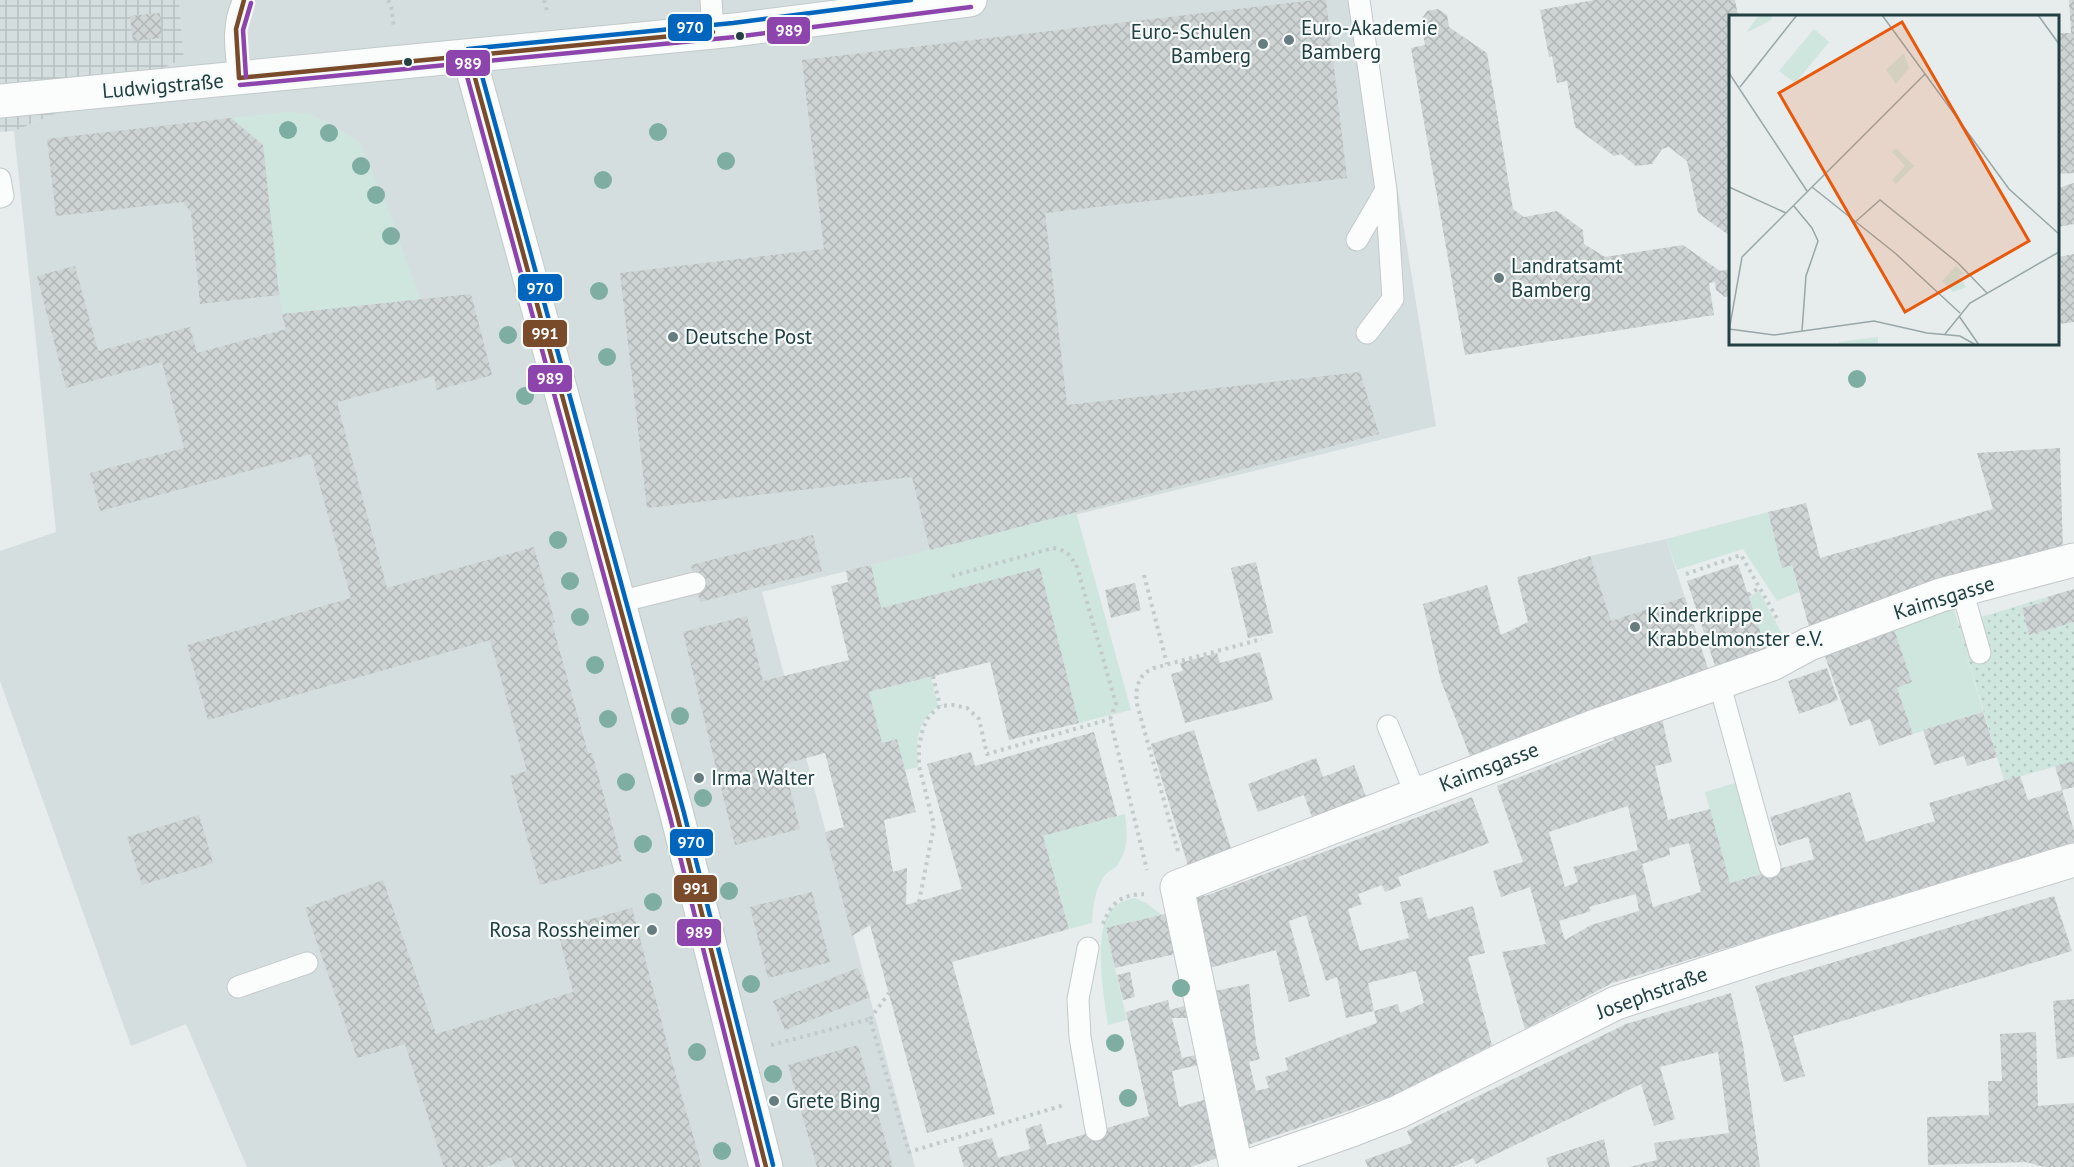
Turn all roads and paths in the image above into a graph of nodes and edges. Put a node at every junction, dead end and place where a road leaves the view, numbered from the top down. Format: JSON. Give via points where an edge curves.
{"nodes":[{"id":1,"x":711,"y":0,"type":"edge"},
{"id":2,"x":970,"y":0,"type":"edge"},
{"id":3,"x":1359,"y":0,"type":"edge"},
{"id":4,"x":244,"y":2,"type":"edge"},
{"id":5,"x":713,"y":32,"type":"junction"},
{"id":6,"x":469,"y":56,"type":"junction"},
{"id":7,"x":239,"y":78,"type":"junction"},
{"id":8,"x":0,"y":101,"type":"edge"},
{"id":9,"x":0,"y":179,"type":"edge"},
{"id":10,"x":1386,"y":190,"type":"junction"},
{"id":11,"x":0,"y":197,"type":"edge"},
{"id":12,"x":1357,"y":240,"type":"dead end"},
{"id":13,"x":1367,"y":333,"type":"dead end"},
{"id":14,"x":2074,"y":560,"type":"edge"},
{"id":15,"x":1686,"y":574,"type":"dead end"},
{"id":16,"x":1144,"y":575,"type":"dead end"},
{"id":17,"x":952,"y":576,"type":"dead end"},
{"id":18,"x":695,"y":583,"type":"dead end"},
{"id":19,"x":1759,"y":588,"type":"junction"},
{"id":20,"x":1962,"y":590,"type":"junction"},
{"id":21,"x":1748,"y":595,"type":"dead end"},
{"id":22,"x":619,"y":602,"type":"junction"},
{"id":23,"x":1781,"y":625,"type":"dead end"},
{"id":24,"x":1262,"y":639,"type":"dead end"},
{"id":25,"x":1980,"y":653,"type":"dead end"},
{"id":26,"x":1167,"y":664,"type":"junction"},
{"id":27,"x":933,"y":676,"type":"dead end"},
{"id":28,"x":1719,"y":682,"type":"junction"},
{"id":29,"x":940,"y":706,"type":"junction"},
{"id":30,"x":1110,"y":719,"type":"junction"},
{"id":31,"x":1388,"y":726,"type":"dead end"},
{"id":32,"x":1416,"y":795,"type":"junction"},
{"id":33,"x":2074,"y":860,"type":"edge"},
{"id":34,"x":1770,"y":867,"type":"dead end"},
{"id":35,"x":1147,"y":870,"type":"dead end"},
{"id":36,"x":1187,"y":883,"type":"junction"},
{"id":37,"x":919,"y":902,"type":"dead end"},
{"id":38,"x":1088,"y":948,"type":"dead end"},
{"id":39,"x":307,"y":963,"type":"dead end"},
{"id":40,"x":238,"y":987,"type":"dead end"},
{"id":41,"x":889,"y":993,"type":"dead end"},
{"id":42,"x":870,"y":1019,"type":"junction"},
{"id":43,"x":737,"y":1054,"type":"junction"},
{"id":44,"x":1091,"y":1097,"type":"junction"},
{"id":45,"x":1096,"y":1130,"type":"dead end"},
{"id":46,"x":766,"y":1167,"type":"edge"},
{"id":47,"x":1236,"y":1167,"type":"edge"},
{"id":48,"x":1246,"y":1167,"type":"edge"}],
"edges":[{"from":1,"to":5,"type":"lane"},
{"from":2,"to":5,"type":"street","name":"Ludwigstraße"},
{"from":3,"to":10,"type":"lane"},
{"from":4,"to":7,"type":"lane","via":[[235,43]]},
{"from":5,"to":6,"type":"street","name":"Ludwigstraße"},
{"from":6,"to":7,"type":"street","name":"Ludwigstraße"},
{"from":6,"to":22,"type":"street"},
{"from":7,"to":8,"type":"street","name":"Ludwigstraße"},
{"from":9,"to":11,"type":"lane"},
{"from":10,"to":12,"type":"lane"},
{"from":10,"to":13,"type":"lane","via":[[1393,300]]},
{"from":14,"to":20,"type":"street","name":"Kaimsgasse"},
{"from":15,"to":19,"type":"path","via":[[1741,555]]},
{"from":16,"to":26,"type":"path"},
{"from":17,"to":30,"type":"path","via":[[1053,548],[1071,556],[1116,704]]},
{"from":18,"to":22,"type":"lane"},
{"from":19,"to":21,"type":"path"},
{"from":19,"to":23,"type":"path"},
{"from":20,"to":25,"type":"lane"},
{"from":20,"to":28,"type":"street","name":"Kaimsgasse","via":[[1809,644],[1772,664]]},
{"from":22,"to":43,"type":"street"},
{"from":24,"to":26,"type":"path"},
{"from":26,"to":36,"type":"path","via":[[1147,671],[1138,684],[1137,704]]},
{"from":27,"to":29,"type":"path"},
{"from":28,"to":32,"type":"street","name":"Kaimsgasse"},
{"from":28,"to":34,"type":"lane"},
{"from":29,"to":30,"type":"path","via":[[967,708],[979,719],[987,754]]},
{"from":29,"to":37,"type":"path","via":[[929,716],[919,747],[919,766],[934,825]]},
{"from":30,"to":35,"type":"path"},
{"from":31,"to":32,"type":"lane"},
{"from":32,"to":36,"type":"street","name":"Kaimsgasse"},
{"from":33,"to":48,"type":"street","name":"Josephstraße","via":[[1616,1003],[1398,1112]]},
{"from":36,"to":47,"type":"street","via":[[1177,887]]},
{"from":38,"to":44,"type":"lane","via":[[1078,999],[1080,1037]]},
{"from":39,"to":40,"type":"lane"},
{"from":41,"to":42,"type":"path"},
{"from":42,"to":43,"type":"path"},
{"from":42,"to":44,"type":"path","via":[[909,1152]]},
{"from":43,"to":46,"type":"street"},
{"from":44,"to":45,"type":"lane"}]}
